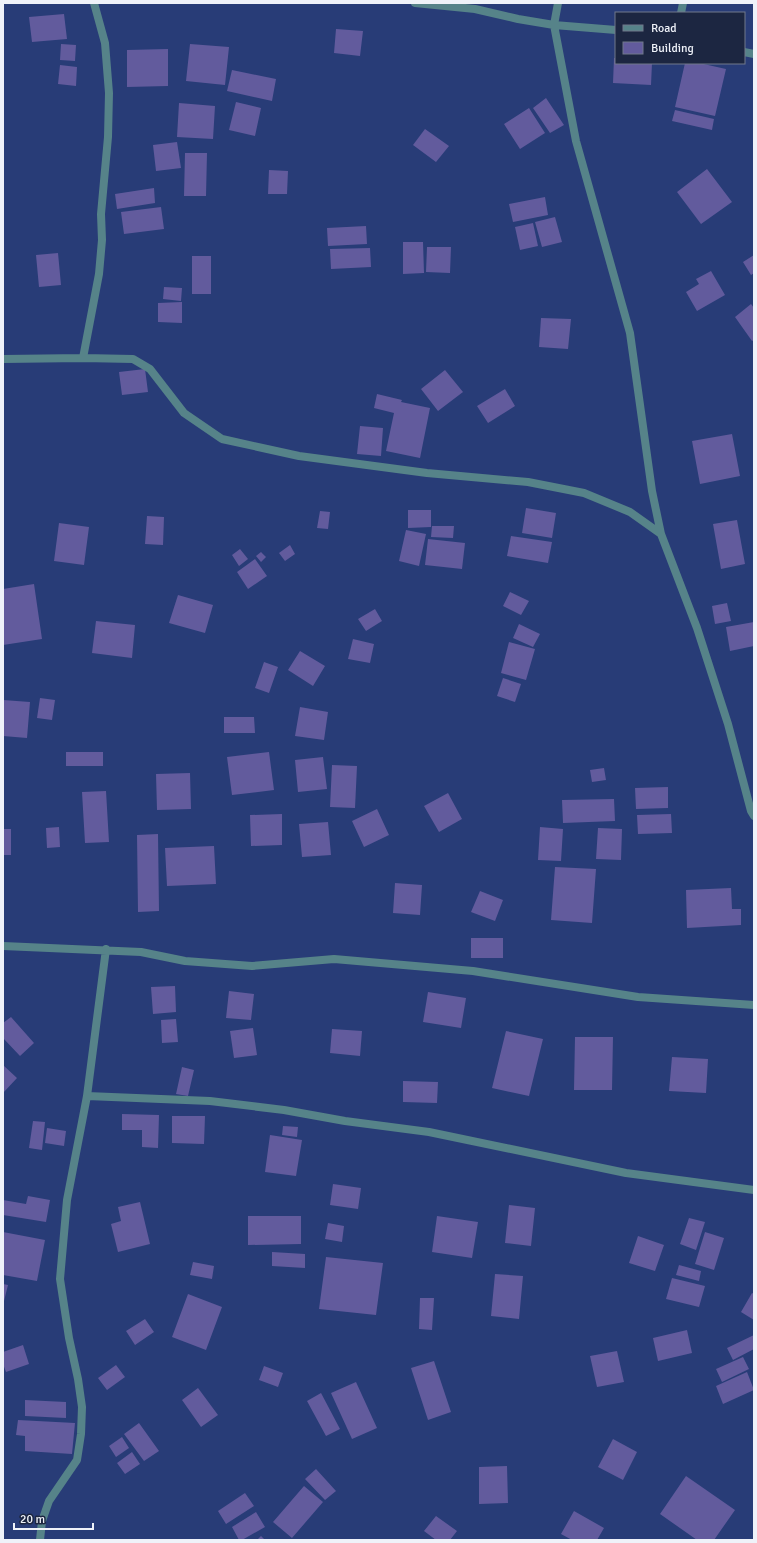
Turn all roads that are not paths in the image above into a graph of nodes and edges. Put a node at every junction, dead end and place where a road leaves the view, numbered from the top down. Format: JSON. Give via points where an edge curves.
{"nodes":[{"id":1,"x":94,"y":3,"type":"edge"},
{"id":2,"x":415,"y":3,"type":"edge"},
{"id":3,"x":558,"y":3,"type":"edge"},
{"id":4,"x":554,"y":25,"type":"junction"},
{"id":5,"x":615,"y":30,"type":"edge"},
{"id":6,"x":83,"y":358,"type":"junction"},
{"id":7,"x":3,"y":359,"type":"edge"},
{"id":8,"x":662,"y":534,"type":"junction"},
{"id":9,"x":754,"y":816,"type":"edge"},
{"id":10,"x":3,"y":946,"type":"edge"},
{"id":11,"x":106,"y":950,"type":"junction"},
{"id":12,"x":754,"y":1005,"type":"edge"},
{"id":13,"x":87,"y":1096,"type":"junction"},
{"id":14,"x":754,"y":1190,"type":"edge"},
{"id":15,"x":40,"y":1540,"type":"edge"}],
"edges":[{"from":1,"to":6,"type":"street","via":[[104,43],[109,93],[108,137],[99,268]]},
{"from":2,"to":4,"type":"street","via":[[475,9]]},
{"from":3,"to":4,"type":"street"},
{"from":4,"to":5,"type":"street"},
{"from":4,"to":8,"type":"street","via":[[576,141],[630,333],[652,491]]},
{"from":6,"to":7,"type":"street"},
{"from":6,"to":8,"type":"street","via":[[133,359],[150,369],[184,414],[222,439],[299,456],[427,473],[528,482],[584,493],[630,512]]},
{"from":8,"to":9,"type":"street","via":[[697,628]]},
{"from":10,"to":11,"type":"street"},
{"from":11,"to":12,"type":"street","via":[[141,952],[185,961],[252,966],[334,959],[474,971],[638,997]]},
{"from":11,"to":13,"type":"street"},
{"from":13,"to":14,"type":"street","via":[[210,1101],[284,1110],[429,1132],[626,1173]]},
{"from":13,"to":15,"type":"street","via":[[67,1200],[60,1279],[82,1407],[81,1434],[77,1460],[49,1501],[42,1521]]}]}
